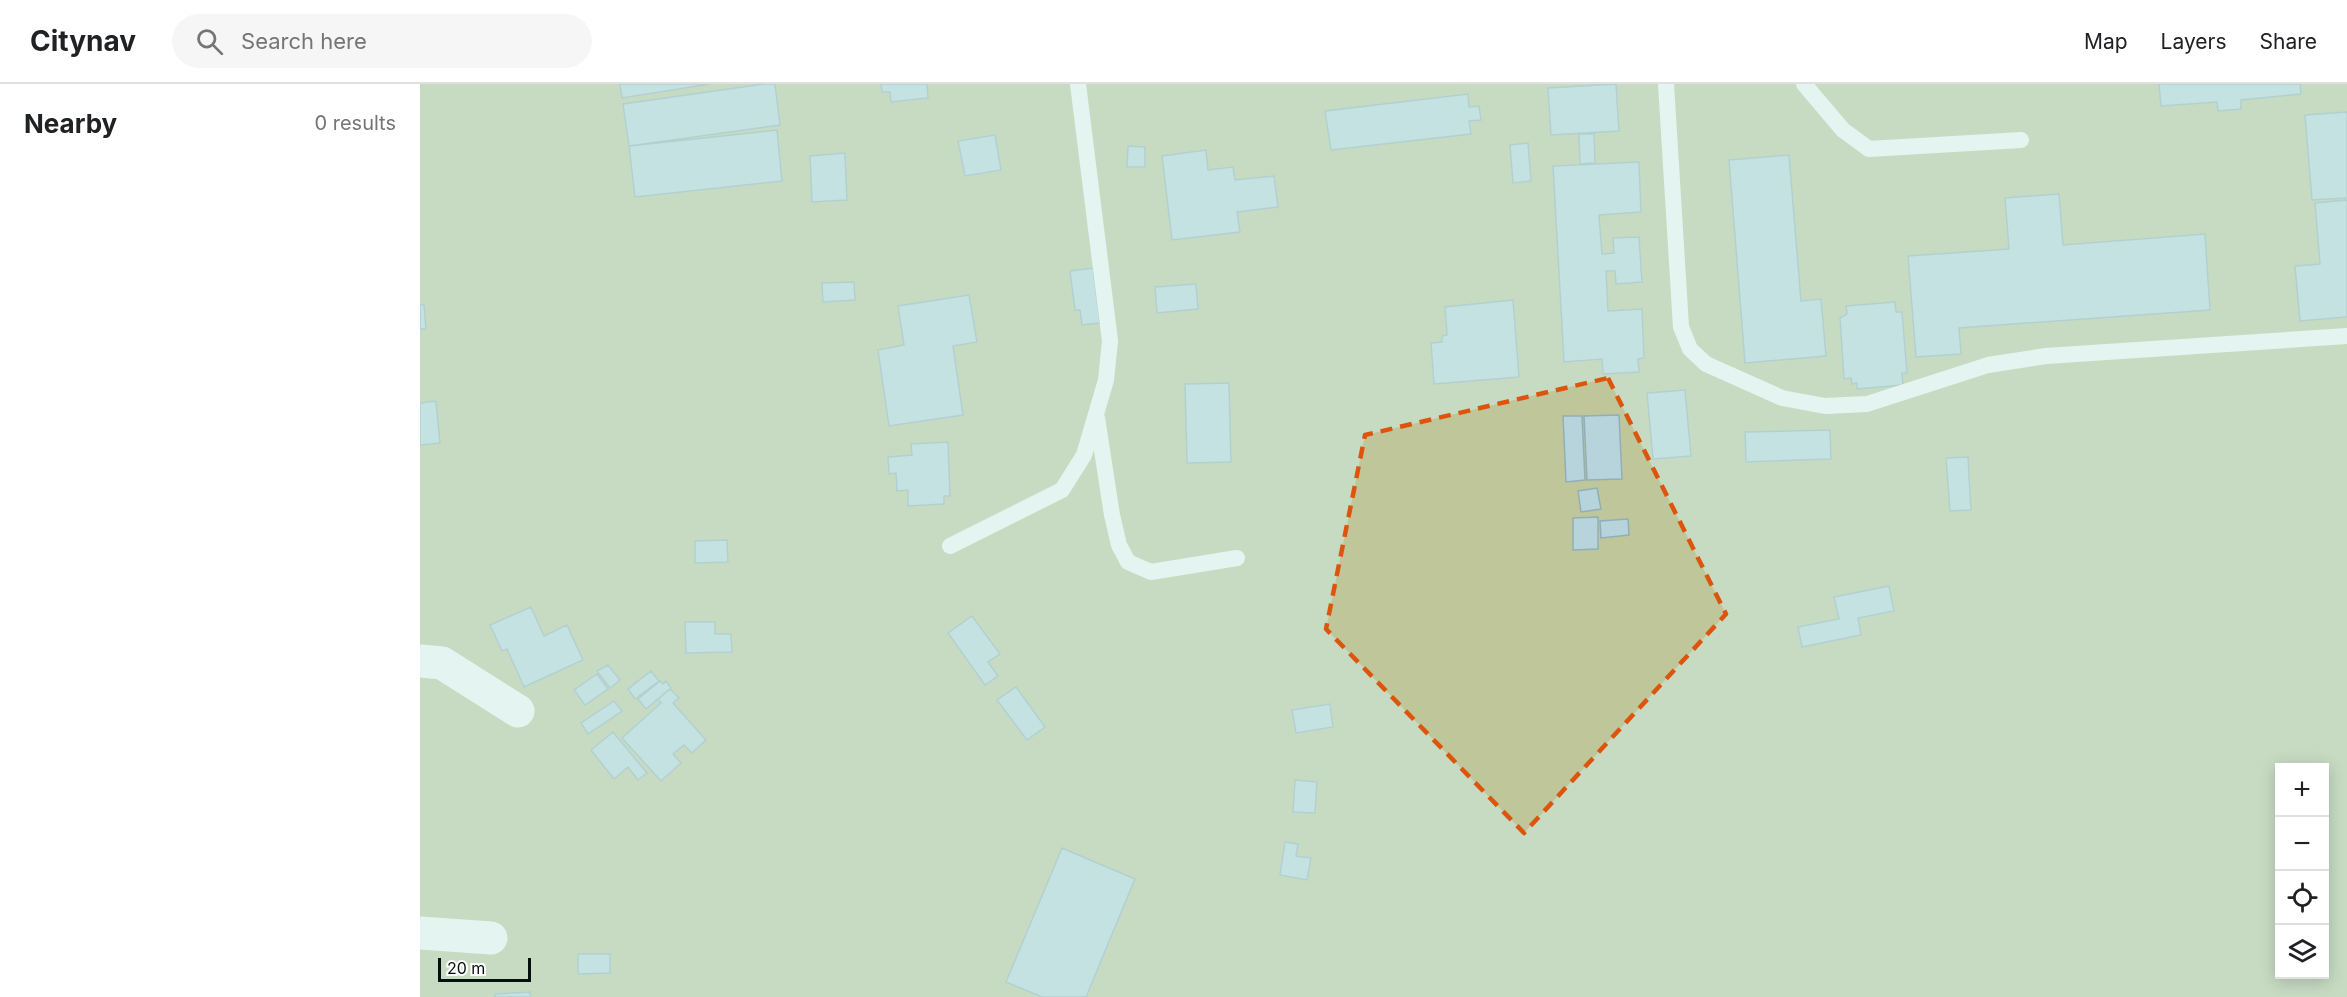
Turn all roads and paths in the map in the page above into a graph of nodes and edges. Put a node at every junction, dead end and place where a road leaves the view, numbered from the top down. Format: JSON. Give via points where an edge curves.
{"nodes":[{"id":1,"x":1078,"y":84,"type":"edge"},
{"id":2,"x":1666,"y":84,"type":"edge"},
{"id":3,"x":1804,"y":84,"type":"edge"},
{"id":4,"x":2021,"y":140,"type":"dead end"},
{"id":5,"x":2347,"y":336,"type":"edge"},
{"id":6,"x":1096,"y":411,"type":"junction"},
{"id":7,"x":950,"y":546,"type":"dead end"},
{"id":8,"x":1237,"y":558,"type":"dead end"},
{"id":9,"x":420,"y":661,"type":"edge"},
{"id":10,"x":518,"y":711,"type":"dead end"},
{"id":11,"x":420,"y":933,"type":"edge"},
{"id":12,"x":491,"y":938,"type":"dead end"}],
"edges":[{"from":1,"to":6,"type":"lane","via":[[1110,341],[1106,380]]},
{"from":2,"to":5,"type":"lane","via":[[1681,327],[1690,349],[1706,364],[1782,398],[1825,406],[1867,404],[1988,365],[2046,356]]},
{"from":3,"to":4,"type":"lane","via":[[1843,130],[1869,149]]},
{"from":6,"to":7,"type":"lane","via":[[1084,455],[1062,490]]},
{"from":6,"to":8,"type":"lane","via":[[1112,515],[1119,545],[1128,562],[1151,572]]},
{"from":9,"to":10,"type":"street","via":[[442,663]]},
{"from":11,"to":12,"type":"street"}]}
